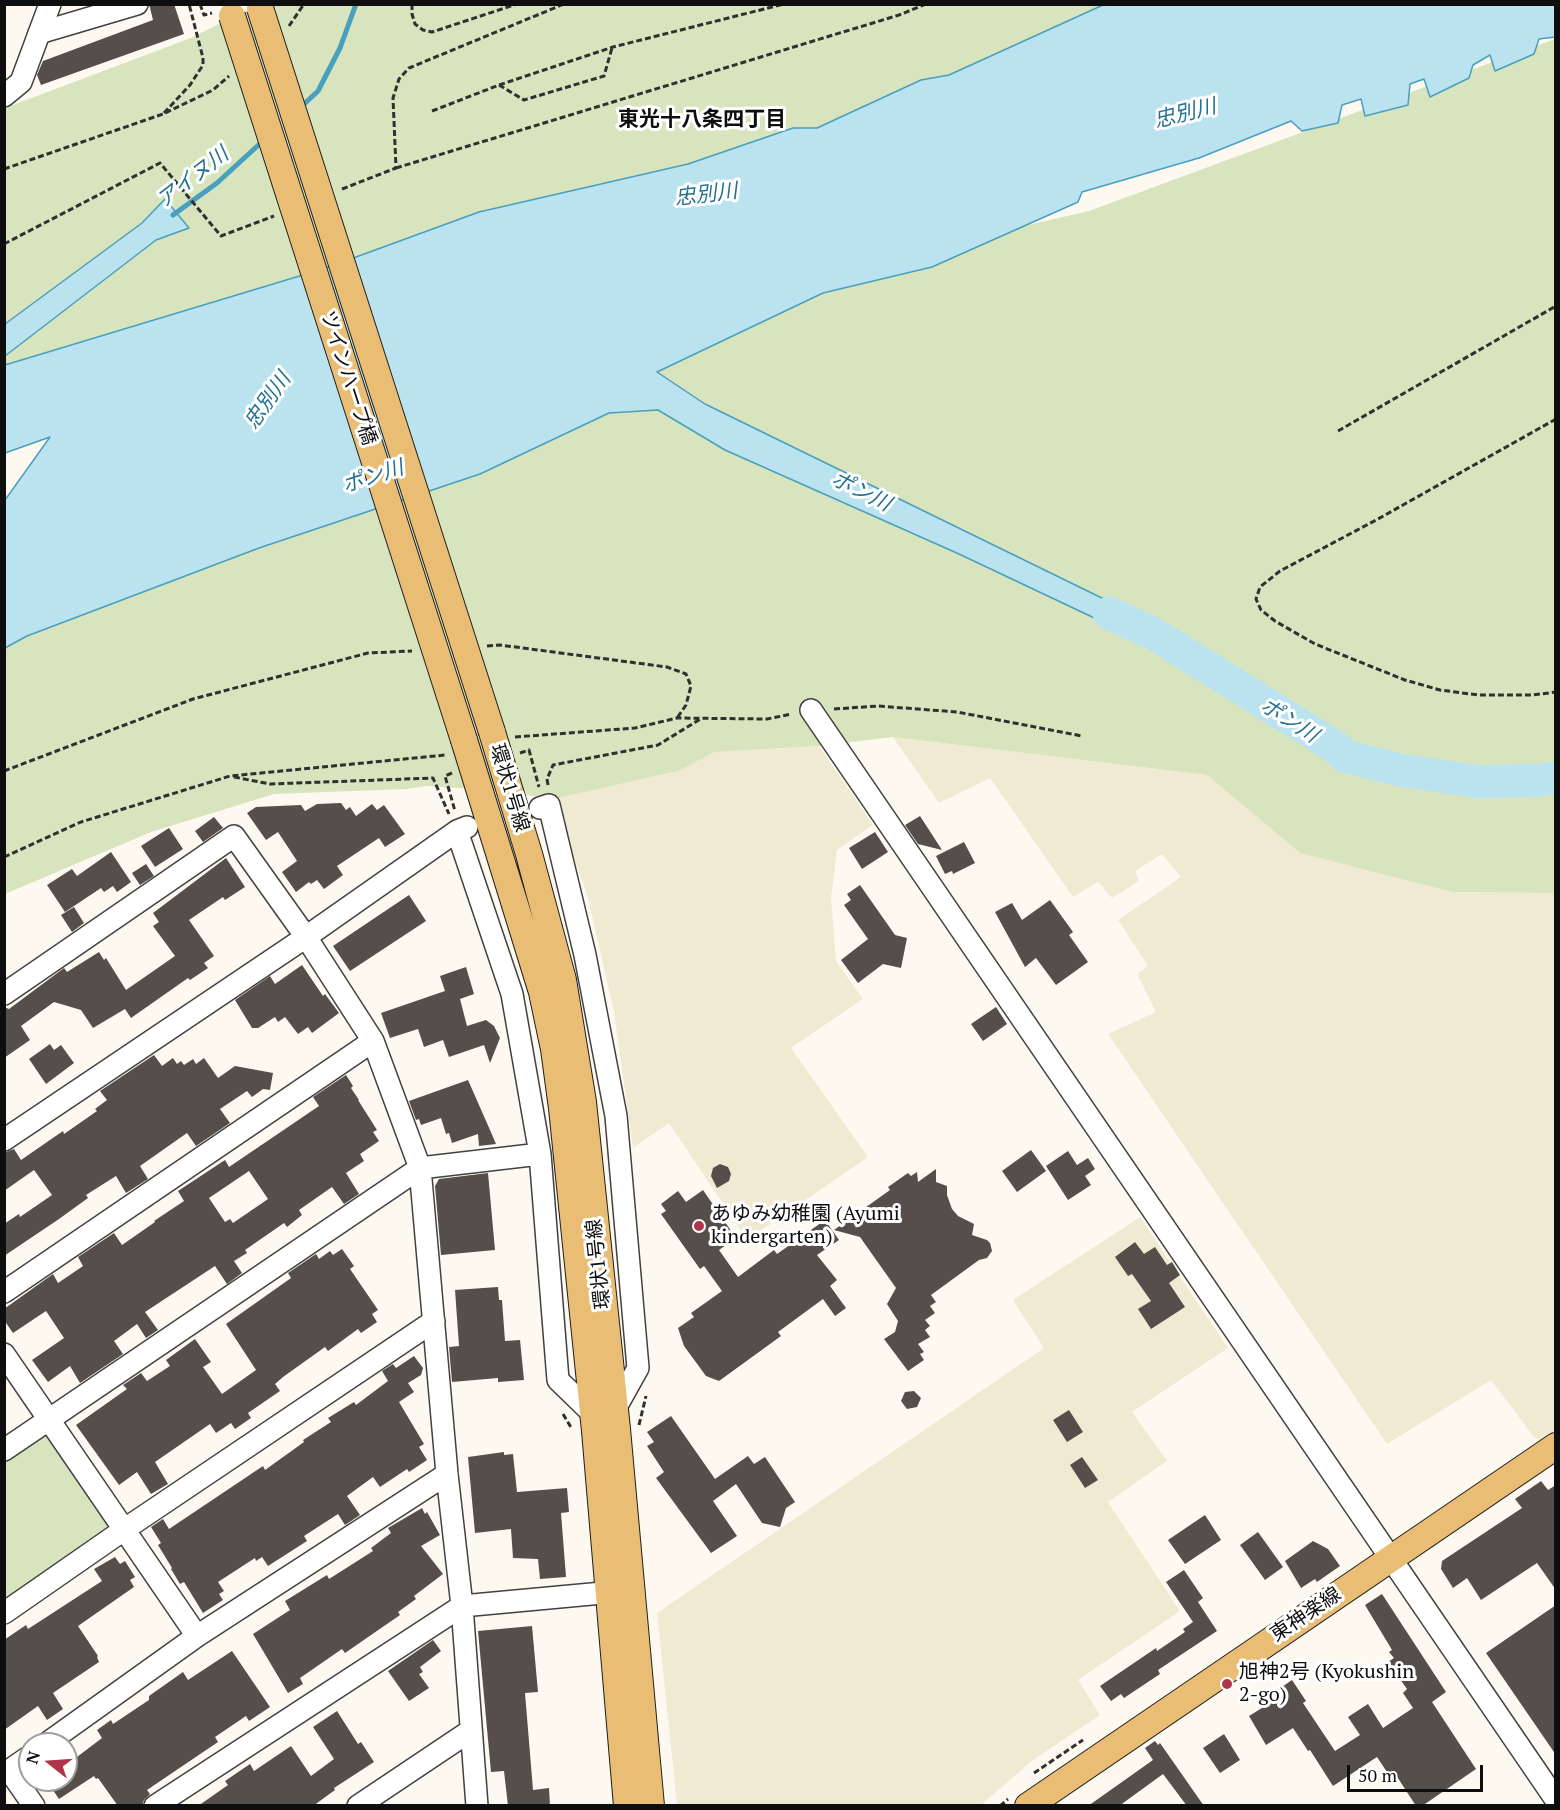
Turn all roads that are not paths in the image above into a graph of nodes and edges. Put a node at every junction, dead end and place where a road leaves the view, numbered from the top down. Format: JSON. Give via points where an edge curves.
{"nodes":[{"id":1,"x":50,"y":4,"type":"edge"},
{"id":2,"x":137,"y":4,"type":"edge"},
{"id":3,"x":260,"y":6,"type":"edge"},
{"id":4,"x":230,"y":10,"type":"edge"},
{"id":5,"x":39,"y":33,"type":"junction"},
{"id":6,"x":4,"y":96,"type":"edge"},
{"id":7,"x":811,"y":710,"type":"dead end"},
{"id":8,"x":492,"y":732,"type":"joint"},
{"id":9,"x":458,"y":747,"type":"joint"},
{"id":10,"x":544,"y":806,"type":"road end"},
{"id":11,"x":306,"y":937,"type":"junction"},
{"id":12,"x":4,"y":994,"type":"edge"},
{"id":13,"x":374,"y":1041,"type":"junction"},
{"id":14,"x":4,"y":1140,"type":"edge"},
{"id":15,"x":540,"y":1154,"type":"junction"},
{"id":16,"x":420,"y":1168,"type":"junction"},
{"id":17,"x":4,"y":1292,"type":"edge"},
{"id":18,"x":434,"y":1322,"type":"junction"},
{"id":19,"x":4,"y":1354,"type":"edge"},
{"id":20,"x":603,"y":1412,"type":"junction"},
{"id":21,"x":50,"y":1419,"type":"junction"},
{"id":22,"x":1556,"y":1446,"type":"edge"},
{"id":23,"x":4,"y":1450,"type":"edge"},
{"id":24,"x":447,"y":1474,"type":"junction"},
{"id":25,"x":125,"y":1529,"type":"junction"},
{"id":26,"x":1390,"y":1558,"type":"junction"},
{"id":27,"x":620,"y":1592,"type":"junction"},
{"id":28,"x":462,"y":1605,"type":"junction"},
{"id":29,"x":4,"y":1613,"type":"edge"},
{"id":30,"x":197,"y":1636,"type":"junction"},
{"id":31,"x":470,"y":1731,"type":"junction"},
{"id":32,"x":63,"y":1732,"type":"edge"},
{"id":33,"x":7,"y":1772,"type":"edge"},
{"id":34,"x":1556,"y":1800,"type":"edge"},
{"id":35,"x":34,"y":1806,"type":"edge"},
{"id":36,"x":155,"y":1806,"type":"edge"},
{"id":37,"x":358,"y":1806,"type":"edge"},
{"id":38,"x":477,"y":1806,"type":"edge"},
{"id":39,"x":627,"y":1806,"type":"edge"},
{"id":40,"x":651,"y":1806,"type":"edge"},
{"id":41,"x":1028,"y":1806,"type":"edge"}],
"edges":[{"from":1,"to":5,"type":"street"},
{"from":2,"to":5,"type":"street"},
{"from":3,"to":8,"type":"main road","name":"ツインハープ橋","bridge":true},
{"from":4,"to":9,"type":"main road","name":"ツインハープ橋","bridge":true},
{"from":5,"to":6,"type":"street","via":[[21,82]]},
{"from":7,"to":26,"type":"street"},
{"from":8,"to":20,"type":"main road","name":"環状1号線","via":[[563,980],[583,1102]]},
{"from":9,"to":20,"type":"main road","name":"環状1号線","via":[[542,992],[554,1049]]},
{"from":10,"to":20,"type":"street","via":[[585,955],[616,1116],[638,1368]]},
{"from":11,"to":12,"type":"street","via":[[234,836]]},
{"from":11,"to":13,"type":"street"},
{"from":11,"to":14,"type":"street"},
{"from":11,"to":15,"type":"street","via":[[461,830],[513,994]]},
{"from":13,"to":16,"type":"street"},
{"from":13,"to":17,"type":"street"},
{"from":15,"to":16,"type":"street"},
{"from":15,"to":20,"type":"street","via":[[558,1380]]},
{"from":16,"to":18,"type":"street"},
{"from":16,"to":21,"type":"street"},
{"from":18,"to":24,"type":"street"},
{"from":18,"to":25,"type":"street"},
{"from":19,"to":21,"type":"street"},
{"from":20,"to":27,"type":"main road","name":"環状1号線"},
{"from":21,"to":23,"type":"street"},
{"from":21,"to":25,"type":"street"},
{"from":22,"to":26,"type":"main road","name":"東神楽線"},
{"from":24,"to":28,"type":"street"},
{"from":24,"to":30,"type":"street"},
{"from":25,"to":29,"type":"street"},
{"from":25,"to":30,"type":"street"},
{"from":26,"to":34,"type":"street"},
{"from":26,"to":41,"type":"main road","name":"東神楽線"},
{"from":27,"to":28,"type":"street"},
{"from":27,"to":39,"type":"main road","name":"環状1号線"},
{"from":27,"to":40,"type":"main road","name":"環状1号線"},
{"from":28,"to":31,"type":"street"},
{"from":28,"to":36,"type":"street"},
{"from":30,"to":32,"type":"street"},
{"from":31,"to":37,"type":"street"},
{"from":31,"to":38,"type":"street"},
{"from":33,"to":35,"type":"street"}]}
